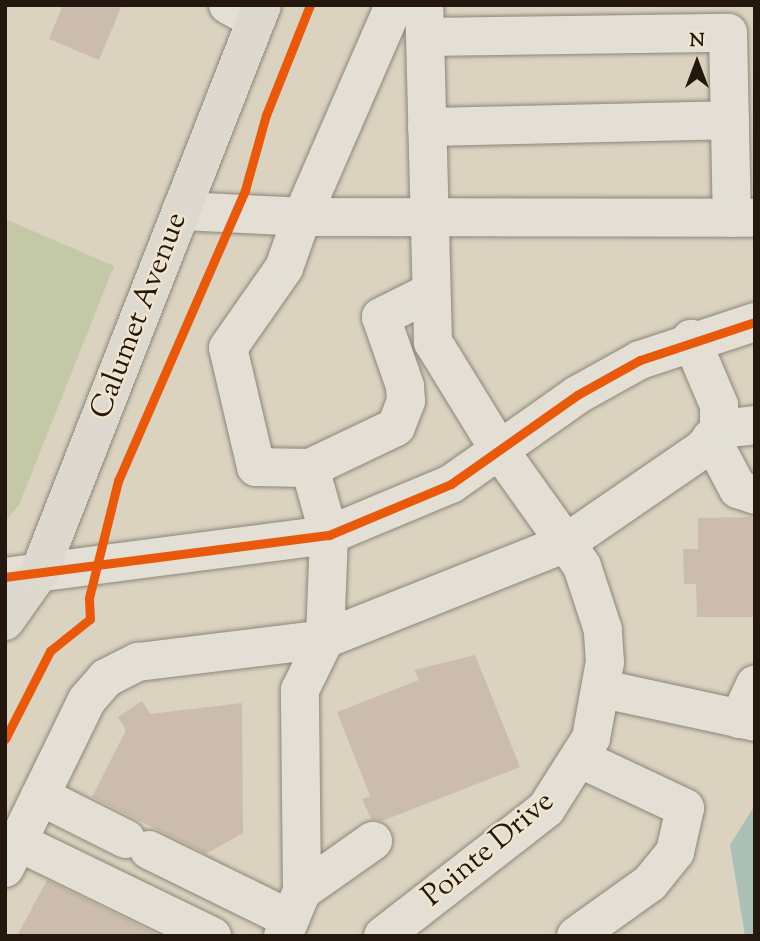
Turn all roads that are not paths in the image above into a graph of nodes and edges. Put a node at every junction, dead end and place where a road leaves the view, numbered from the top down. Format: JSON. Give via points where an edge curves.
{"nodes":[{"id":1,"x":394,"y":5,"type":"edge"},
{"id":2,"x":249,"y":10,"type":"edge"},
{"id":3,"x":424,"y":21,"type":"edge"},
{"id":4,"x":730,"y":120,"type":"junction"},
{"id":5,"x":427,"y":127,"type":"junction"},
{"id":6,"x":181,"y":211,"type":"junction"},
{"id":7,"x":302,"y":217,"type":"junction"},
{"id":8,"x":743,"y":218,"type":"edge"},
{"id":9,"x":430,"y":222,"type":"junction"},
{"id":10,"x":432,"y":292,"type":"junction"},
{"id":11,"x":755,"y":322,"type":"edge"},
{"id":12,"x":691,"y":339,"type":"junction"},
{"id":13,"x":728,"y":431,"type":"edge"},
{"id":14,"x":500,"y":451,"type":"junction"},
{"id":15,"x":310,"y":468,"type":"junction"},
{"id":16,"x":755,"y":495,"type":"edge"},
{"id":17,"x":329,"y":535,"type":"junction"},
{"id":18,"x":565,"y":542,"type":"junction"},
{"id":19,"x":22,"y":575,"type":"edge"},
{"id":20,"x":5,"y":621,"type":"edge"},
{"id":21,"x":325,"y":639,"type":"junction"},
{"id":22,"x":603,"y":689,"type":"junction"},
{"id":23,"x":750,"y":709,"type":"edge"},
{"id":24,"x":581,"y":759,"type":"junction"},
{"id":25,"x":40,"y":796,"type":"junction"},
{"id":26,"x":373,"y":841,"type":"dead end"},
{"id":27,"x":12,"y":855,"type":"edge"},
{"id":28,"x":292,"y":915,"type":"edge"},
{"id":29,"x":408,"y":928,"type":"edge"},
{"id":30,"x":212,"y":936,"type":"edge"},
{"id":31,"x":576,"y":936,"type":"edge"}],
"edges":[{"from":1,"to":7,"type":"street"},
{"from":2,"to":6,"type":"main road","name":"Calumet Avenue"},
{"from":3,"to":4,"type":"street","via":[[728,33]]},
{"from":3,"to":5,"type":"street","name":"Pointe Drive"},
{"from":4,"to":5,"type":"street"},
{"from":4,"to":8,"type":"street"},
{"from":5,"to":9,"type":"street","name":"Pointe Drive"},
{"from":6,"to":7,"type":"street"},
{"from":6,"to":19,"type":"main road","name":"Calumet Avenue"},
{"from":7,"to":9,"type":"street"},
{"from":7,"to":15,"type":"street","via":[[284,268],[228,348],[256,467]]},
{"from":8,"to":9,"type":"street"},
{"from":9,"to":10,"type":"street","name":"Pointe Drive"},
{"from":10,"to":14,"type":"street","name":"Pointe Drive","via":[[433,342]]},
{"from":10,"to":15,"type":"street","via":[[381,317],[405,386],[396,427]]},
{"from":11,"to":12,"type":"street"},
{"from":12,"to":13,"type":"street"},
{"from":12,"to":14,"type":"street","via":[[577,395]]},
{"from":13,"to":16,"type":"street","via":[[738,489]]},
{"from":13,"to":18,"type":"street"},
{"from":14,"to":17,"type":"street","via":[[396,511]]},
{"from":14,"to":18,"type":"street","name":"Pointe Drive"},
{"from":15,"to":17,"type":"street"},
{"from":17,"to":19,"type":"street"},
{"from":17,"to":21,"type":"street"},
{"from":18,"to":21,"type":"street"},
{"from":18,"to":22,"type":"street","name":"Pointe Drive","via":[[598,609]]},
{"from":19,"to":20,"type":"main road","name":"Calumet Avenue"},
{"from":21,"to":25,"type":"street","via":[[138,662],[106,678],[87,700]]},
{"from":21,"to":28,"type":"street","via":[[300,690]]},
{"from":22,"to":23,"type":"street"},
{"from":22,"to":24,"type":"street","name":"Pointe Drive"},
{"from":24,"to":29,"type":"street","name":"Pointe Drive","via":[[546,809]]},
{"from":24,"to":31,"type":"street","via":[[685,808],[675,852],[650,883]]},
{"from":25,"to":27,"type":"street"},
{"from":25,"to":28,"type":"street"},
{"from":26,"to":28,"type":"street"},
{"from":27,"to":30,"type":"street"}]}
